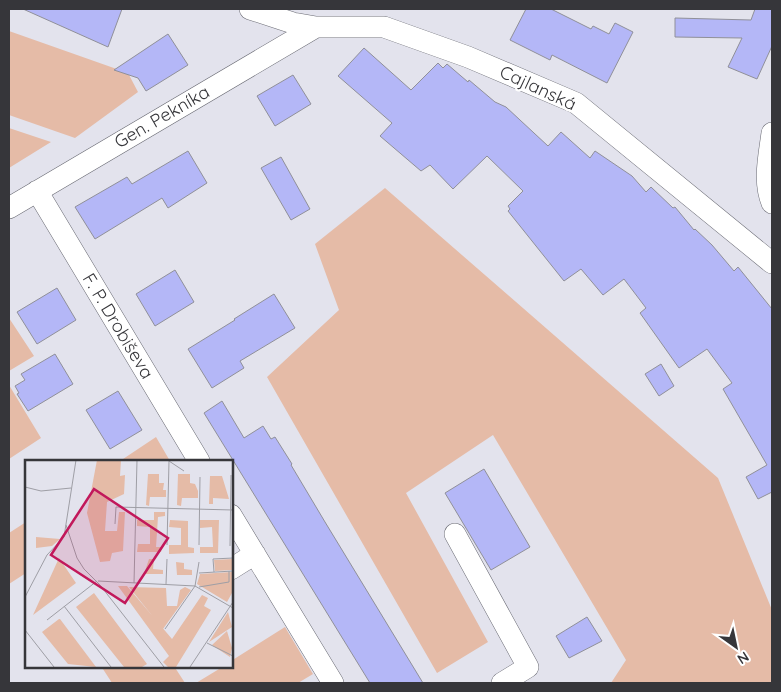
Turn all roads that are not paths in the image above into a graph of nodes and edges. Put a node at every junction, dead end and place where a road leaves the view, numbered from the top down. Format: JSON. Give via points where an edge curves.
{"nodes":[{"id":1,"x":250,"y":9,"type":"edge"},
{"id":2,"x":320,"y":18,"type":"edge"},
{"id":3,"x":772,"y":133,"type":"edge"},
{"id":4,"x":37,"y":191,"type":"junction"},
{"id":5,"x":772,"y":203,"type":"edge"},
{"id":6,"x":9,"y":208,"type":"edge"},
{"id":7,"x":772,"y":263,"type":"edge"},
{"id":8,"x":198,"y":460,"type":"edge"},
{"id":9,"x":232,"y":517,"type":"edge"},
{"id":10,"x":455,"y":534,"type":"dead end"},
{"id":11,"x":255,"y":554,"type":"junction"},
{"id":12,"x":232,"y":567,"type":"edge"},
{"id":13,"x":333,"y":683,"type":"edge"},
{"id":14,"x":502,"y":683,"type":"edge"}],
"edges":[{"from":1,"to":2,"type":"street","name":"Cajlanská","via":[[293,22]]},
{"from":2,"to":4,"type":"street","name":"Gen. Pekníka"},
{"from":2,"to":7,"type":"street","name":"Cajlanská","via":[[384,27],[468,57],[576,103]]},
{"from":3,"to":5,"type":"street","via":[[767,175]]},
{"from":4,"to":6,"type":"street","name":"Gen. Pekníka"},
{"from":4,"to":8,"type":"street","name":"F. P. Drobiševa"},
{"from":9,"to":11,"type":"street"},
{"from":10,"to":14,"type":"street","via":[[528,667]]},
{"from":11,"to":12,"type":"street"},
{"from":11,"to":13,"type":"street"}]}
